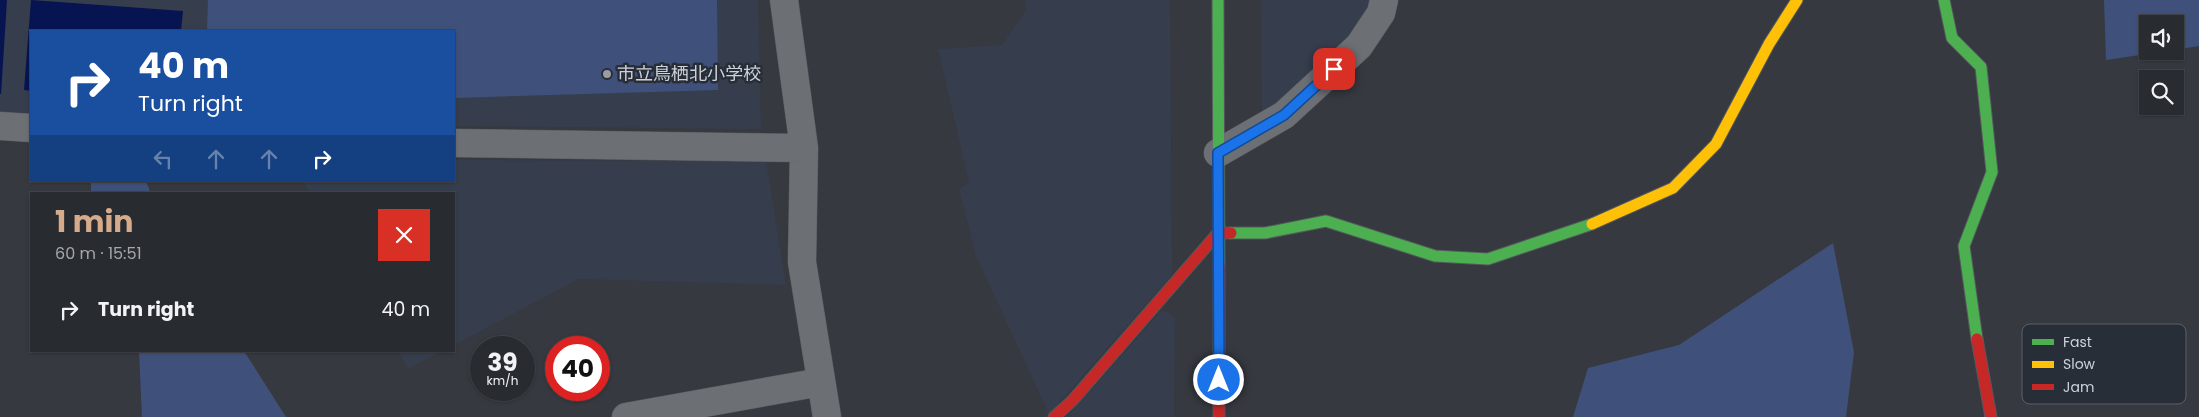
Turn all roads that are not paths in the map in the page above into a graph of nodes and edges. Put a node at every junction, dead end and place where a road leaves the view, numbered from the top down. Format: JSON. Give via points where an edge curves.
{"nodes":[{"id":1,"x":784,"y":0,"type":"edge"},
{"id":2,"x":1218,"y":0,"type":"edge"},
{"id":3,"x":1384,"y":0,"type":"edge"},
{"id":4,"x":1797,"y":0,"type":"edge"},
{"id":5,"x":1944,"y":0,"type":"edge"},
{"id":6,"x":0,"y":126,"type":"edge"},
{"id":7,"x":30,"y":128,"type":"edge"},
{"id":8,"x":455,"y":143,"type":"edge"},
{"id":9,"x":804,"y":148,"type":"junction"},
{"id":10,"x":1218,"y":153,"type":"junction"},
{"id":11,"x":1218,"y":233,"type":"junction"},
{"id":12,"x":822,"y":382,"type":"junction"},
{"id":13,"x":626,"y":417,"type":"edge"},
{"id":14,"x":827,"y":417,"type":"edge"},
{"id":15,"x":1054,"y":417,"type":"edge"},
{"id":16,"x":1219,"y":417,"type":"edge"},
{"id":17,"x":1991,"y":417,"type":"edge"}],
"edges":[{"from":1,"to":9,"type":"street"},
{"from":2,"to":10,"type":"street"},
{"from":3,"to":10,"type":"street","via":[[1380,13],[1359,46],[1284,115]]},
{"from":4,"to":11,"type":"street","via":[[1768,44],[1716,144],[1673,188],[1578,230],[1488,259],[1435,256],[1326,221],[1265,233]]},
{"from":5,"to":17,"type":"street","via":[[1952,38],[1982,67],[1992,172],[1964,246]]},
{"from":6,"to":7,"type":"street"},
{"from":8,"to":9,"type":"street"},
{"from":9,"to":12,"type":"street","via":[[802,262]]},
{"from":10,"to":11,"type":"street"},
{"from":11,"to":15,"type":"street","via":[[1072,401]]},
{"from":11,"to":16,"type":"street"},
{"from":12,"to":13,"type":"street"},
{"from":12,"to":14,"type":"street"}]}
